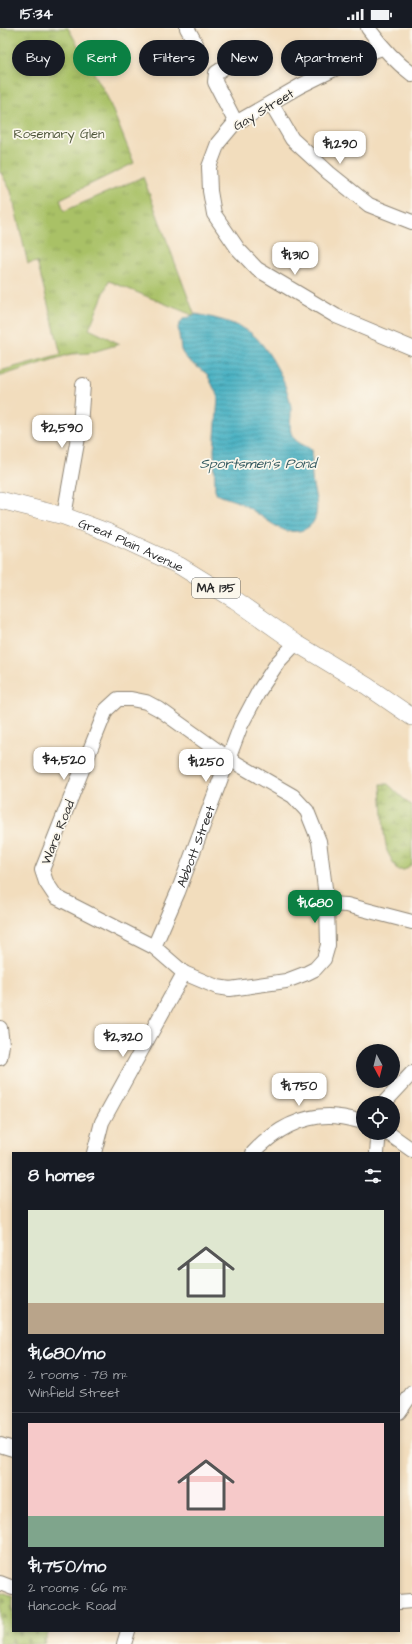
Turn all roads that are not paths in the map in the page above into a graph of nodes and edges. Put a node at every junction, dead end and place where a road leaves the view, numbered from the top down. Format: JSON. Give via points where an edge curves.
{"nodes":[{"id":1,"x":187,"y":28,"type":"edge"},
{"id":2,"x":368,"y":28,"type":"edge"},
{"id":3,"x":194,"y":40,"type":"edge"},
{"id":4,"x":382,"y":48,"type":"junction"},
{"id":5,"x":217,"y":72,"type":"edge"},
{"id":6,"x":412,"y":74,"type":"edge"},
{"id":7,"x":271,"y":103,"type":"junction"},
{"id":8,"x":236,"y":123,"type":"junction"},
{"id":9,"x":412,"y":222,"type":"edge"},
{"id":10,"x":412,"y":348,"type":"edge"},
{"id":11,"x":83,"y":385,"type":"dead end"},
{"id":12,"x":0,"y":500,"type":"edge"},
{"id":13,"x":64,"y":516,"type":"junction"},
{"id":14,"x":296,"y":643,"type":"junction"},
{"id":15,"x":412,"y":717,"type":"edge"},
{"id":16,"x":229,"y":759,"type":"junction"},
{"id":17,"x":327,"y":904,"type":"junction"},
{"id":18,"x":412,"y":922,"type":"edge"},
{"id":19,"x":154,"y":947,"type":"junction"},
{"id":20,"x":184,"y":973,"type":"junction"},
{"id":21,"x":0,"y":1028,"type":"edge"},
{"id":22,"x":0,"y":1058,"type":"edge"},
{"id":23,"x":412,"y":1073,"type":"edge"},
{"id":24,"x":391,"y":1096,"type":"edge"},
{"id":25,"x":356,"y":1121,"type":"edge"},
{"id":26,"x":377,"y":1140,"type":"edge"},
{"id":27,"x":398,"y":1140,"type":"edge"},
{"id":28,"x":412,"y":1150,"type":"edge"},
{"id":29,"x":94,"y":1152,"type":"edge"},
{"id":30,"x":254,"y":1152,"type":"edge"},
{"id":31,"x":377,"y":1152,"type":"edge"},
{"id":32,"x":412,"y":1393,"type":"edge"},
{"id":33,"x":400,"y":1411,"type":"edge"},
{"id":34,"x":0,"y":1445,"type":"edge"},
{"id":35,"x":12,"y":1449,"type":"edge"},
{"id":36,"x":0,"y":1583,"type":"edge"},
{"id":37,"x":12,"y":1588,"type":"edge"},
{"id":38,"x":412,"y":1601,"type":"edge"},
{"id":39,"x":400,"y":1602,"type":"edge"},
{"id":40,"x":128,"y":1632,"type":"edge"},
{"id":41,"x":124,"y":1644,"type":"edge"}],
"edges":[{"from":1,"to":3,"type":"street"},
{"from":2,"to":4,"type":"street"},
{"from":4,"to":6,"type":"street"},
{"from":4,"to":7,"type":"street","name":"Gay Street","via":[[314,79]]},
{"from":5,"to":8,"type":"street","via":[[215,82]]},
{"from":7,"to":8,"type":"street","name":"Gay Street"},
{"from":7,"to":9,"type":"street","via":[[292,139],[329,173],[369,205]]},
{"from":8,"to":10,"type":"street","name":"Gay Street","via":[[218,143],[209,172],[214,214],[238,249],[257,269],[336,316]]},
{"from":11,"to":13,"type":"street","via":[[80,426]]},
{"from":12,"to":13,"type":"main road","name":"Great Plain Avenue","number":"MA 135"},
{"from":13,"to":14,"type":"main road","name":"Great Plain Avenue","number":"MA 135","via":[[107,532],[180,566],[236,600]]},
{"from":14,"to":15,"type":"main road","name":"Great Plain Avenue","number":"MA 135"},
{"from":14,"to":16,"type":"street","name":"Abbott Street","via":[[278,662],[259,691],[241,725]]},
{"from":16,"to":17,"type":"street","name":"Ware Road","via":[[293,796],[307,811],[319,841]]},
{"from":16,"to":19,"type":"street","name":"Abbott Street"},
{"from":16,"to":19,"type":"street","name":"Ware Road","via":[[159,709],[146,702],[118,699],[106,710],[42,870],[56,897]]},
{"from":17,"to":18,"type":"street","via":[[347,904]]},
{"from":17,"to":20,"type":"street","name":"Ware Road","via":[[328,945],[324,959],[307,973],[286,981],[230,989],[209,985]]},
{"from":19,"to":20,"type":"street","name":"Ware Road"},
{"from":20,"to":29,"type":"street","via":[[102,1122]]},
{"from":21,"to":22,"type":"street"},
{"from":23,"to":24,"type":"street"},
{"from":25,"to":30,"type":"street","via":[[330,1116],[306,1118],[279,1130]]},
{"from":26,"to":31,"type":"street"},
{"from":27,"to":28,"type":"street"},
{"from":32,"to":33,"type":"street"},
{"from":34,"to":35,"type":"street"},
{"from":36,"to":37,"type":"street"},
{"from":38,"to":39,"type":"street"},
{"from":40,"to":41,"type":"street"}]}
